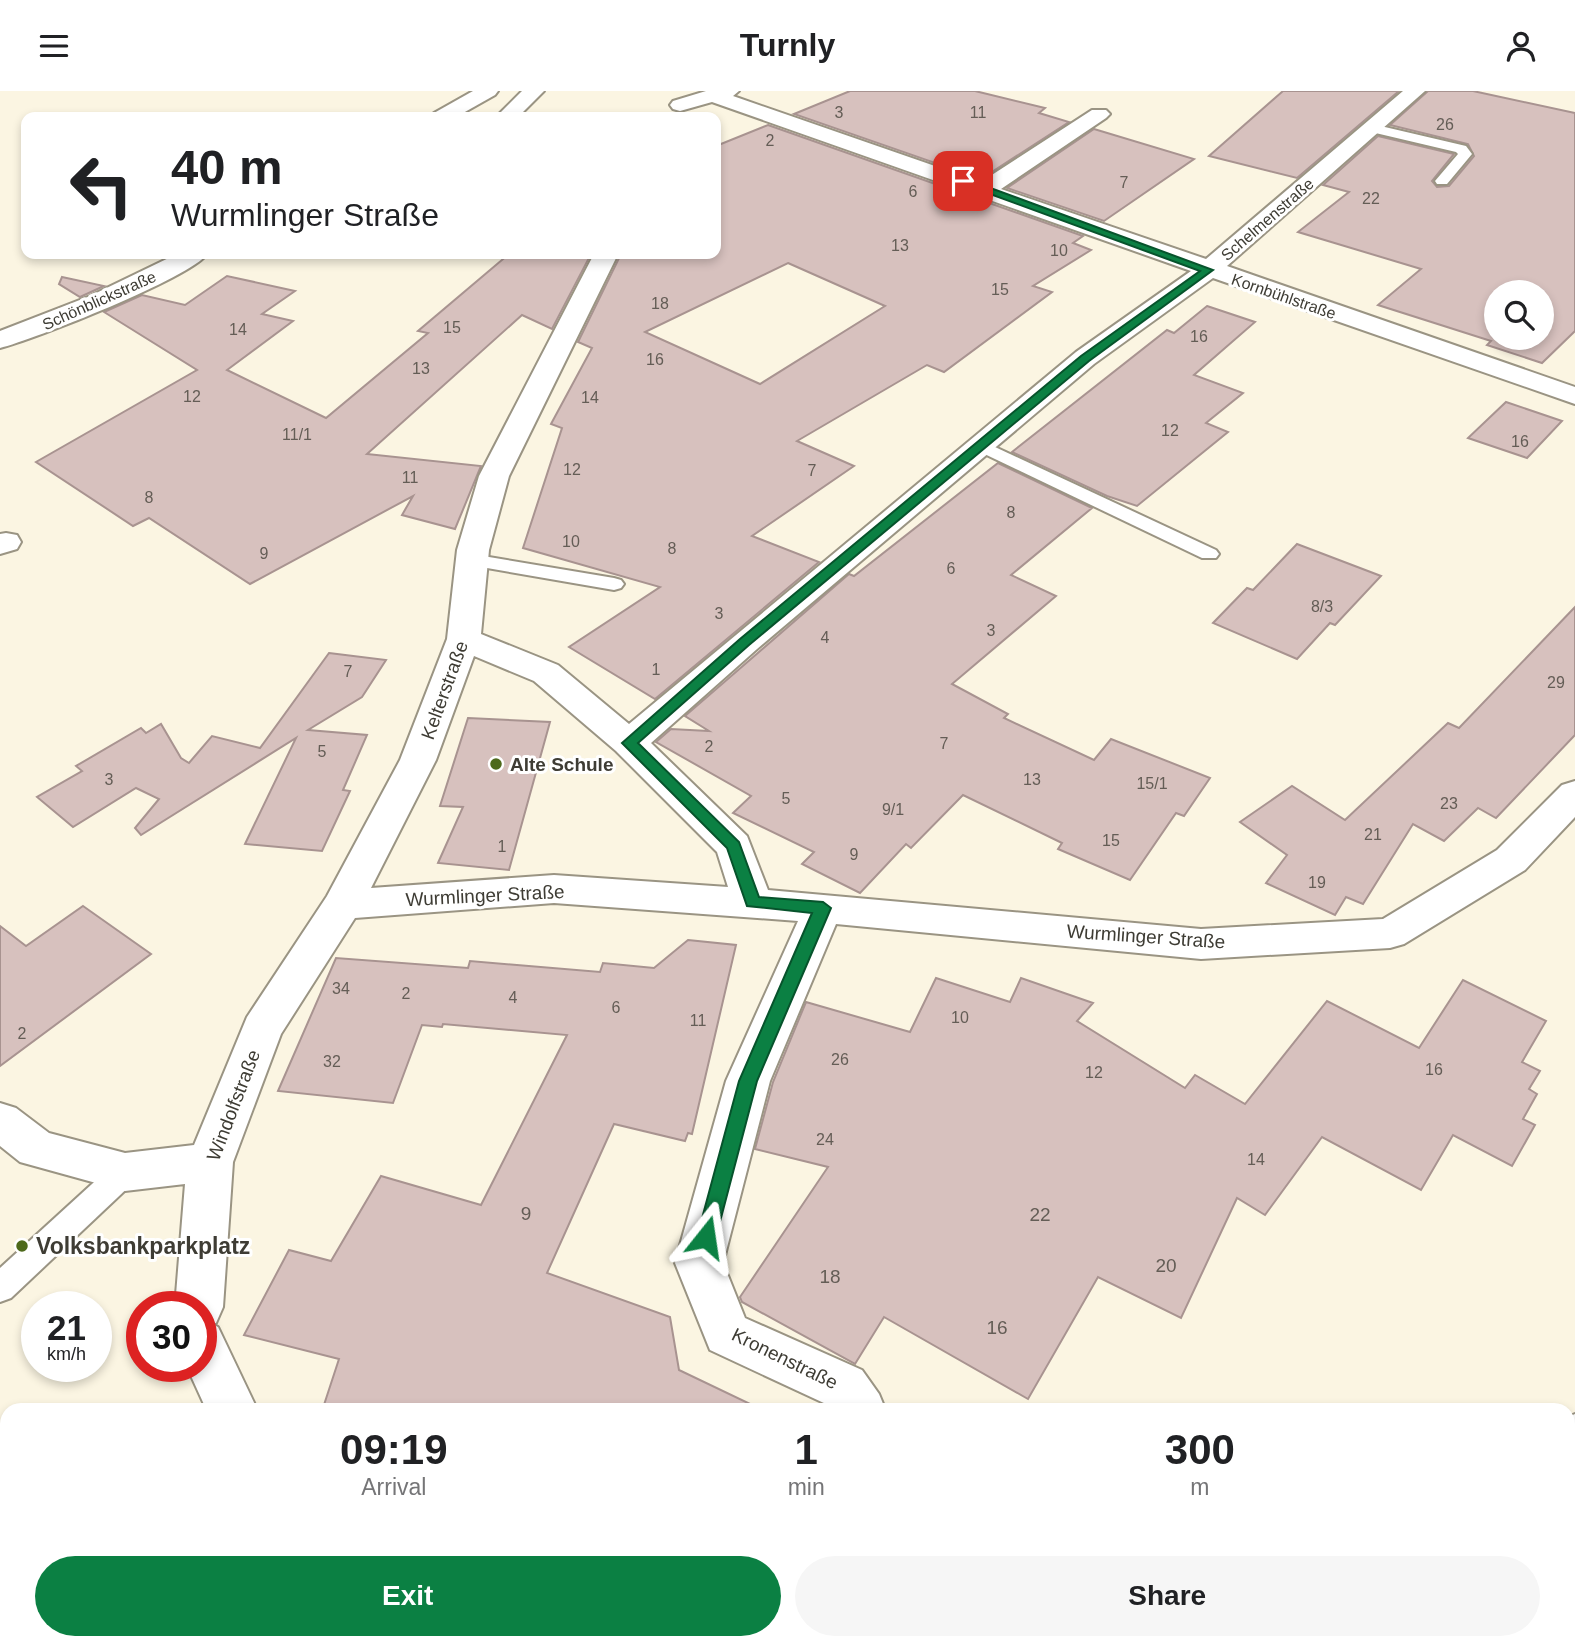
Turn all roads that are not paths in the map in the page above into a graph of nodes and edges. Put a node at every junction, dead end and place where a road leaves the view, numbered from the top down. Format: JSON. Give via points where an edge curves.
{"nodes":[{"id":1,"x":488,"y":91,"type":"edge"},
{"id":2,"x":534,"y":91,"type":"edge"},
{"id":3,"x":1415,"y":91,"type":"edge"},
{"id":4,"x":722,"y":94,"type":"edge"},
{"id":5,"x":677,"y":105,"type":"edge"},
{"id":6,"x":450,"y":112,"type":"edge"},
{"id":7,"x":511,"y":112,"type":"edge"},
{"id":8,"x":1099,"y":114,"type":"dead end"},
{"id":9,"x":1372,"y":128,"type":"junction"},
{"id":10,"x":1442,"y":181,"type":"dead end"},
{"id":11,"x":985,"y":189,"type":"junction"},
{"id":12,"x":186,"y":259,"type":"edge"},
{"id":13,"x":603,"y":259,"type":"edge"},
{"id":14,"x":1208,"y":270,"type":"junction"},
{"id":15,"x":0,"y":340,"type":"edge"},
{"id":16,"x":1575,"y":396,"type":"edge"},
{"id":17,"x":980,"y":445,"type":"junction"},
{"id":18,"x":1209,"y":554,"type":"dead end"},
{"id":19,"x":471,"y":560,"type":"junction"},
{"id":20,"x":614,"y":584,"type":"dead end"},
{"id":21,"x":464,"y":639,"type":"junction"},
{"id":22,"x":629,"y":743,"type":"junction"},
{"id":23,"x":1575,"y":794,"type":"edge"},
{"id":24,"x":753,"y":902,"type":"junction"},
{"id":25,"x":343,"y":904,"type":"junction"},
{"id":26,"x":823,"y":908,"type":"junction"},
{"id":27,"x":262,"y":1029,"type":"joint"},
{"id":28,"x":0,"y":1121,"type":"edge"},
{"id":29,"x":210,"y":1162,"type":"junction"},
{"id":30,"x":125,"y":1172,"type":"junction"},
{"id":31,"x":0,"y":1288,"type":"edge"},
{"id":32,"x":201,"y":1291,"type":"edge"},
{"id":33,"x":217,"y":1377,"type":"edge"},
{"id":34,"x":229,"y":1403,"type":"edge"},
{"id":35,"x":855,"y":1403,"type":"edge"}],
"edges":[{"from":1,"to":6,"type":"street"},
{"from":2,"to":7,"type":"street"},
{"from":3,"to":9,"type":"street","name":"Schelmenstraße"},
{"from":4,"to":5,"type":"street"},
{"from":4,"to":11,"type":"street","name":"Kornbühlstraße"},
{"from":8,"to":11,"type":"street"},
{"from":9,"to":10,"type":"lane","via":[[1461,149],[1465,154]]},
{"from":9,"to":14,"type":"street","name":"Schelmenstraße"},
{"from":11,"to":14,"type":"street","name":"Kornbühlstraße"},
{"from":12,"to":15,"type":"street","name":"Schönblickstraße","via":[[65,317]]},
{"from":13,"to":19,"type":"street","name":"Kelterstraße","via":[[494,477]]},
{"from":14,"to":16,"type":"street","name":"Kornbühlstraße"},
{"from":14,"to":17,"type":"street","name":"Schelmenstraße","via":[[1085,358]]},
{"from":17,"to":18,"type":"lane"},
{"from":17,"to":22,"type":"street","name":"Schelmenstraße"},
{"from":19,"to":20,"type":"lane"},
{"from":19,"to":21,"type":"street","name":"Kelterstraße"},
{"from":21,"to":22,"type":"street","via":[[547,673]]},
{"from":21,"to":25,"type":"street","name":"Kelterstraße","via":[[418,760]]},
{"from":22,"to":24,"type":"street","via":[[734,846]]},
{"from":23,"to":26,"type":"street","name":"Wurmlinger Straße","via":[[1511,860],[1390,933],[1201,944]]},
{"from":24,"to":25,"type":"street","name":"Wurmlinger Straße","via":[[554,889]]},
{"from":24,"to":26,"type":"street","name":"Wurmlinger Straße"},
{"from":25,"to":27,"type":"street","name":"Kelterstraße"},
{"from":26,"to":35,"type":"street","name":"Kronenstraße","via":[[748,1081],[699,1263],[727,1334],[844,1387]]},
{"from":27,"to":29,"type":"street","name":"Windolfstraße"},
{"from":28,"to":30,"type":"street","via":[[36,1149]]},
{"from":29,"to":30,"type":"street"},
{"from":29,"to":32,"type":"street","name":"Windolfstraße"},
{"from":30,"to":31,"type":"lane"},
{"from":33,"to":34,"type":"street"}]}
